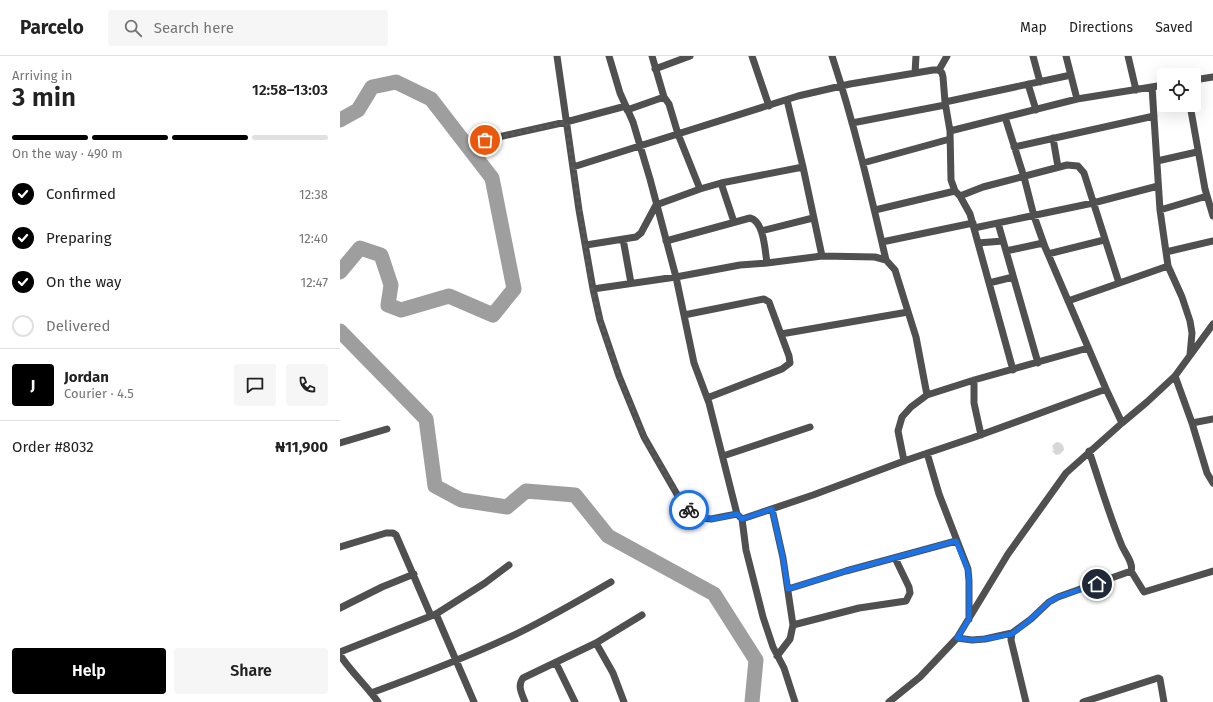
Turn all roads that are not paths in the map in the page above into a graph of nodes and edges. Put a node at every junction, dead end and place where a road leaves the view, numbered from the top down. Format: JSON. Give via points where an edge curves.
{"nodes":[{"id":1,"x":557,"y":56,"type":"edge"},
{"id":2,"x":609,"y":56,"type":"edge"},
{"id":3,"x":652,"y":56,"type":"edge"},
{"id":4,"x":690,"y":56,"type":"edge"},
{"id":5,"x":752,"y":56,"type":"edge"},
{"id":6,"x":832,"y":56,"type":"edge"},
{"id":7,"x":916,"y":56,"type":"edge"},
{"id":8,"x":947,"y":56,"type":"edge"},
{"id":9,"x":1033,"y":56,"type":"edge"},
{"id":10,"x":1066,"y":56,"type":"edge"},
{"id":11,"x":1128,"y":56,"type":"edge"},
{"id":12,"x":655,"y":69,"type":"junction"},
{"id":13,"x":939,"y":70,"type":"junction"},
{"id":14,"x":916,"y":73,"type":"junction"},
{"id":15,"x":1071,"y":75,"type":"junction"},
{"id":16,"x":1213,"y":77,"type":"edge"},
{"id":17,"x":1201,"y":79,"type":"edge"},
{"id":18,"x":1040,"y":82,"type":"junction"},
{"id":19,"x":1028,"y":84,"type":"junction"},
{"id":20,"x":842,"y":86,"type":"junction"},
{"id":21,"x":1157,"y":86,"type":"edge"},
{"id":22,"x":1152,"y":87,"type":"junction"},
{"id":23,"x":1136,"y":90,"type":"junction"},
{"id":24,"x":664,"y":97,"type":"junction"},
{"id":25,"x":787,"y":100,"type":"junction"},
{"id":26,"x":1077,"y":100,"type":"junction"},
{"id":27,"x":945,"y":104,"type":"junction"},
{"id":28,"x":769,"y":106,"type":"junction"},
{"id":29,"x":626,"y":108,"type":"junction"},
{"id":30,"x":1036,"y":110,"type":"junction"},
{"id":31,"x":1191,"y":112,"type":"edge"},
{"id":32,"x":1154,"y":116,"type":"junction"},
{"id":33,"x":1005,"y":118,"type":"junction"},
{"id":34,"x":566,"y":122,"type":"junction"},
{"id":35,"x":852,"y":123,"type":"junction"},
{"id":36,"x":950,"y":131,"type":"junction"},
{"id":37,"x":678,"y":134,"type":"junction"},
{"id":38,"x":1053,"y":138,"type":"junction"},
{"id":39,"x":950,"y":139,"type":"junction"},
{"id":40,"x":485,"y":140,"type":"dead end"},
{"id":41,"x":640,"y":145,"type":"junction"},
{"id":42,"x":1014,"y":147,"type":"junction"},
{"id":43,"x":1197,"y":152,"type":"junction"},
{"id":44,"x":1157,"y":161,"type":"junction"},
{"id":45,"x":863,"y":163,"type":"junction"},
{"id":46,"x":804,"y":166,"type":"junction"},
{"id":47,"x":573,"y":167,"type":"junction"},
{"id":48,"x":1058,"y":167,"type":"junction"},
{"id":49,"x":1024,"y":177,"type":"junction"},
{"id":50,"x":721,"y":183,"type":"junction"},
{"id":51,"x":1158,"y":186,"type":"junction"},
{"id":52,"x":700,"y":189,"type":"junction"},
{"id":53,"x":957,"y":194,"type":"junction"},
{"id":54,"x":1207,"y":196,"type":"junction"},
{"id":55,"x":1093,"y":203,"type":"junction"},
{"id":56,"x":656,"y":205,"type":"junction"},
{"id":57,"x":875,"y":210,"type":"junction"},
{"id":58,"x":1160,"y":210,"type":"junction"},
{"id":59,"x":1034,"y":216,"type":"junction"},
{"id":60,"x":1213,"y":216,"type":"edge"},
{"id":61,"x":814,"y":218,"type":"junction"},
{"id":62,"x":734,"y":222,"type":"junction"},
{"id":63,"x":998,"y":223,"type":"junction"},
{"id":64,"x":973,"y":226,"type":"junction"},
{"id":65,"x":761,"y":231,"type":"junction"},
{"id":66,"x":623,"y":239,"type":"junction"},
{"id":67,"x":1104,"y":240,"type":"junction"},
{"id":68,"x":666,"y":241,"type":"junction"},
{"id":69,"x":1003,"y":241,"type":"junction"},
{"id":70,"x":1213,"y":241,"type":"edge"},
{"id":71,"x":882,"y":242,"type":"junction"},
{"id":72,"x":978,"y":243,"type":"junction"},
{"id":73,"x":1043,"y":243,"type":"junction"},
{"id":74,"x":586,"y":244,"type":"junction"},
{"id":75,"x":1006,"y":251,"type":"junction"},
{"id":76,"x":1166,"y":252,"type":"junction"},
{"id":77,"x":1048,"y":254,"type":"junction"},
{"id":78,"x":822,"y":256,"type":"junction"},
{"id":79,"x":886,"y":260,"type":"junction"},
{"id":80,"x":767,"y":263,"type":"junction"},
{"id":81,"x":1168,"y":266,"type":"junction"},
{"id":82,"x":676,"y":277,"type":"junction"},
{"id":83,"x":1013,"y":277,"type":"junction"},
{"id":84,"x":631,"y":283,"type":"junction"},
{"id":85,"x":989,"y":283,"type":"junction"},
{"id":86,"x":1119,"y":283,"type":"junction"},
{"id":87,"x":592,"y":289,"type":"junction"},
{"id":88,"x":1068,"y":301,"type":"junction"},
{"id":89,"x":908,"y":312,"type":"junction"},
{"id":90,"x":684,"y":315,"type":"junction"},
{"id":91,"x":1213,"y":324,"type":"edge"},
{"id":92,"x":781,"y":334,"type":"junction"},
{"id":93,"x":1088,"y":348,"type":"junction"},
{"id":94,"x":1190,"y":356,"type":"junction"},
{"id":95,"x":1038,"y":363,"type":"junction"},
{"id":96,"x":1013,"y":370,"type":"junction"},
{"id":97,"x":1175,"y":376,"type":"junction"},
{"id":98,"x":974,"y":380,"type":"junction"},
{"id":99,"x":1106,"y":389,"type":"junction"},
{"id":100,"x":927,"y":395,"type":"junction"},
{"id":101,"x":707,"y":398,"type":"junction"},
{"id":102,"x":1213,"y":419,"type":"edge"},
{"id":103,"x":1122,"y":423,"type":"junction"},
{"id":104,"x":1192,"y":423,"type":"junction"},
{"id":105,"x":810,"y":427,"type":"dead end"},
{"id":106,"x":387,"y":429,"type":"dead end"},
{"id":107,"x":981,"y":434,"type":"junction"},
{"id":108,"x":340,"y":443,"type":"edge"},
{"id":109,"x":1090,"y":451,"type":"junction"},
{"id":110,"x":927,"y":453,"type":"junction"},
{"id":111,"x":723,"y":456,"type":"junction"},
{"id":112,"x":904,"y":461,"type":"junction"},
{"id":113,"x":1213,"y":483,"type":"edge"},
{"id":114,"x":772,"y":509,"type":"junction"},
{"id":115,"x":740,"y":517,"type":"junction"},
{"id":116,"x":956,"y":541,"type":"junction"},
{"id":117,"x":340,"y":547,"type":"edge"},
{"id":118,"x":895,"y":558,"type":"junction"},
{"id":119,"x":509,"y":565,"type":"dead end"},
{"id":120,"x":1131,"y":571,"type":"junction"},
{"id":121,"x":1213,"y":571,"type":"edge"},
{"id":122,"x":414,"y":574,"type":"junction"},
{"id":123,"x":611,"y":582,"type":"dead end"},
{"id":124,"x":788,"y":589,"type":"junction"},
{"id":125,"x":340,"y":608,"type":"edge"},
{"id":126,"x":434,"y":615,"type":"junction"},
{"id":127,"x":642,"y":615,"type":"dead end"},
{"id":128,"x":969,"y":619,"type":"junction"},
{"id":129,"x":793,"y":625,"type":"junction"},
{"id":130,"x":1012,"y":634,"type":"junction"},
{"id":131,"x":957,"y":638,"type":"junction"},
{"id":132,"x":596,"y":643,"type":"junction"},
{"id":133,"x":340,"y":653,"type":"edge"},
{"id":134,"x":777,"y":656,"type":"junction"},
{"id":135,"x":457,"y":661,"type":"junction"},
{"id":136,"x":556,"y":663,"type":"junction"},
{"id":137,"x":371,"y":693,"type":"junction"},
{"id":138,"x":378,"y":702,"type":"edge"},
{"id":139,"x":472,"y":702,"type":"edge"},
{"id":140,"x":525,"y":702,"type":"edge"},
{"id":141,"x":575,"y":702,"type":"edge"},
{"id":142,"x":624,"y":702,"type":"edge"},
{"id":143,"x":795,"y":702,"type":"edge"},
{"id":144,"x":889,"y":702,"type":"edge"},
{"id":145,"x":1026,"y":702,"type":"edge"},
{"id":146,"x":1083,"y":702,"type":"edge"},
{"id":147,"x":1164,"y":702,"type":"edge"}],
"edges":[{"from":1,"to":34,"type":"street"},
{"from":2,"to":29,"type":"street"},
{"from":3,"to":12,"type":"street"},
{"from":4,"to":12,"type":"street"},
{"from":5,"to":28,"type":"street"},
{"from":6,"to":20,"type":"street"},
{"from":7,"to":14,"type":"street"},
{"from":8,"to":13,"type":"street"},
{"from":9,"to":18,"type":"street"},
{"from":10,"to":15,"type":"street"},
{"from":11,"to":23,"type":"street"},
{"from":12,"to":24,"type":"street"},
{"from":13,"to":14,"type":"street"},
{"from":13,"to":27,"type":"street","via":[[943,77]]},
{"from":14,"to":20,"type":"street"},
{"from":15,"to":18,"type":"street"},
{"from":15,"to":26,"type":"street"},
{"from":16,"to":17,"type":"street"},
{"from":18,"to":19,"type":"street"},
{"from":19,"to":27,"type":"street"},
{"from":19,"to":30,"type":"street"},
{"from":20,"to":25,"type":"street"},
{"from":20,"to":35,"type":"street"},
{"from":21,"to":22,"type":"street"},
{"from":22,"to":23,"type":"street"},
{"from":22,"to":32,"type":"street"},
{"from":23,"to":26,"type":"street"},
{"from":24,"to":29,"type":"street"},
{"from":24,"to":37,"type":"street"},
{"from":25,"to":28,"type":"street"},
{"from":25,"to":46,"type":"street"},
{"from":26,"to":30,"type":"street"},
{"from":27,"to":35,"type":"street"},
{"from":27,"to":36,"type":"street"},
{"from":28,"to":37,"type":"street"},
{"from":29,"to":34,"type":"street"},
{"from":29,"to":41,"type":"street"},
{"from":30,"to":33,"type":"street"},
{"from":31,"to":43,"type":"street"},
{"from":32,"to":38,"type":"street"},
{"from":32,"to":44,"type":"street"},
{"from":33,"to":36,"type":"street"},
{"from":33,"to":42,"type":"street"},
{"from":34,"to":40,"type":"street"},
{"from":34,"to":47,"type":"street"},
{"from":35,"to":45,"type":"street"},
{"from":36,"to":39,"type":"street"},
{"from":37,"to":41,"type":"street"},
{"from":37,"to":52,"type":"street"},
{"from":38,"to":42,"type":"street"},
{"from":38,"to":48,"type":"street"},
{"from":39,"to":45,"type":"street"},
{"from":39,"to":53,"type":"street","via":[[951,180]]},
{"from":41,"to":47,"type":"street"},
{"from":41,"to":56,"type":"street"},
{"from":42,"to":49,"type":"street"},
{"from":43,"to":44,"type":"street"},
{"from":43,"to":54,"type":"street"},
{"from":44,"to":51,"type":"street"},
{"from":45,"to":57,"type":"street"},
{"from":46,"to":50,"type":"street"},
{"from":46,"to":61,"type":"street"},
{"from":47,"to":74,"type":"street"},
{"from":48,"to":49,"type":"street"},
{"from":48,"to":55,"type":"street","via":[[1078,166],[1084,173]]},
{"from":49,"to":53,"type":"street"},
{"from":49,"to":59,"type":"street"},
{"from":50,"to":52,"type":"street"},
{"from":50,"to":62,"type":"street"},
{"from":51,"to":55,"type":"street"},
{"from":51,"to":58,"type":"street"},
{"from":52,"to":56,"type":"street"},
{"from":53,"to":57,"type":"street"},
{"from":53,"to":64,"type":"street","via":[[970,214]]},
{"from":54,"to":58,"type":"street"},
{"from":54,"to":60,"type":"street"},
{"from":55,"to":59,"type":"street"},
{"from":55,"to":67,"type":"street"},
{"from":56,"to":66,"type":"street","via":[[638,236]]},
{"from":56,"to":68,"type":"street"},
{"from":57,"to":71,"type":"street"},
{"from":58,"to":76,"type":"street"},
{"from":59,"to":63,"type":"street"},
{"from":59,"to":73,"type":"street"},
{"from":61,"to":65,"type":"street"},
{"from":61,"to":78,"type":"street"},
{"from":62,"to":65,"type":"street","via":[[754,218]]},
{"from":62,"to":68,"type":"street"},
{"from":63,"to":64,"type":"street"},
{"from":63,"to":69,"type":"street"},
{"from":64,"to":71,"type":"street"},
{"from":64,"to":72,"type":"street"},
{"from":65,"to":80,"type":"street"},
{"from":66,"to":74,"type":"street"},
{"from":66,"to":84,"type":"street"},
{"from":67,"to":77,"type":"street"},
{"from":67,"to":86,"type":"street"},
{"from":68,"to":82,"type":"street"},
{"from":69,"to":72,"type":"street"},
{"from":69,"to":75,"type":"street"},
{"from":70,"to":76,"type":"street"},
{"from":71,"to":79,"type":"street"},
{"from":72,"to":85,"type":"street"},
{"from":73,"to":75,"type":"street"},
{"from":73,"to":77,"type":"street"},
{"from":74,"to":87,"type":"street"},
{"from":75,"to":83,"type":"street"},
{"from":76,"to":81,"type":"street"},
{"from":77,"to":88,"type":"street"},
{"from":78,"to":79,"type":"street","via":[[875,257]]},
{"from":78,"to":80,"type":"street"},
{"from":79,"to":89,"type":"street","via":[[895,270]]},
{"from":80,"to":82,"type":"street","via":[[740,265]]},
{"from":81,"to":86,"type":"street"},
{"from":81,"to":94,"type":"street","via":[[1190,322]]},
{"from":82,"to":84,"type":"street"},
{"from":82,"to":90,"type":"street"},
{"from":83,"to":85,"type":"street"},
{"from":83,"to":95,"type":"street"},
{"from":84,"to":87,"type":"street"},
{"from":85,"to":96,"type":"street"},
{"from":86,"to":88,"type":"street"},
{"from":87,"to":115,"type":"street","via":[[616,369],[638,423],[682,503],[694,516],[701,518]]},
{"from":88,"to":93,"type":"street"},
{"from":89,"to":92,"type":"street"},
{"from":89,"to":100,"type":"street","via":[[916,337]]},
{"from":90,"to":92,"type":"street","via":[[764,299],[769,302]]},
{"from":90,"to":101,"type":"street","via":[[694,363]]},
{"from":91,"to":94,"type":"street"},
{"from":92,"to":101,"type":"street","via":[[790,363],[782,369]]},
{"from":93,"to":95,"type":"street"},
{"from":93,"to":99,"type":"street"},
{"from":94,"to":97,"type":"street"},
{"from":95,"to":96,"type":"street"},
{"from":96,"to":98,"type":"street"},
{"from":97,"to":103,"type":"street"},
{"from":97,"to":104,"type":"street"},
{"from":98,"to":100,"type":"street"},
{"from":98,"to":107,"type":"street","via":[[974,403]]},
{"from":99,"to":103,"type":"street"},
{"from":99,"to":107,"type":"street"},
{"from":100,"to":112,"type":"street","via":[[911,406],[902,417],[898,431]]},
{"from":101,"to":111,"type":"street"},
{"from":102,"to":104,"type":"street"},
{"from":103,"to":109,"type":"street"},
{"from":104,"to":113,"type":"street","via":[[1207,473]]},
{"from":105,"to":111,"type":"street"},
{"from":106,"to":108,"type":"street"},
{"from":107,"to":110,"type":"street"},
{"from":109,"to":120,"type":"street","via":[[1107,505],[1132,567]]},
{"from":109,"to":128,"type":"street","via":[[1066,473],[1008,554]]},
{"from":110,"to":112,"type":"street"},
{"from":110,"to":116,"type":"street"},
{"from":111,"to":115,"type":"street"},
{"from":112,"to":114,"type":"street"},
{"from":114,"to":115,"type":"street"},
{"from":114,"to":124,"type":"street"},
{"from":115,"to":134,"type":"street","via":[[763,617]]},
{"from":116,"to":118,"type":"street"},
{"from":116,"to":128,"type":"street","via":[[968,570]]},
{"from":117,"to":122,"type":"street","via":[[393,533],[399,540]]},
{"from":118,"to":124,"type":"street"},
{"from":118,"to":129,"type":"street","via":[[909,587],[910,593],[906,601],[859,608]]},
{"from":119,"to":126,"type":"street"},
{"from":120,"to":121,"type":"street","via":[[1144,592]]},
{"from":120,"to":130,"type":"street","via":[[1049,602]]},
{"from":122,"to":125,"type":"street"},
{"from":122,"to":126,"type":"street"},
{"from":123,"to":135,"type":"street","via":[[511,637]]},
{"from":124,"to":129,"type":"street"},
{"from":126,"to":133,"type":"street"},
{"from":126,"to":135,"type":"street"},
{"from":127,"to":132,"type":"street"},
{"from":128,"to":131,"type":"street"},
{"from":129,"to":134,"type":"street","via":[[790,639]]},
{"from":130,"to":131,"type":"street","via":[[972,640]]},
{"from":130,"to":145,"type":"street"},
{"from":131,"to":144,"type":"street","via":[[920,677]]},
{"from":132,"to":136,"type":"street"},
{"from":132,"to":142,"type":"street","via":[[613,673]]},
{"from":133,"to":137,"type":"street","via":[[349,668]]},
{"from":134,"to":143,"type":"street","via":[[784,668]]},
{"from":135,"to":137,"type":"street"},
{"from":135,"to":139,"type":"street"},
{"from":136,"to":140,"type":"street","via":[[523,678],[520,689]]},
{"from":136,"to":141,"type":"street"},
{"from":137,"to":138,"type":"street"},
{"from":146,"to":147,"type":"street","via":[[1158,678]]}]}
